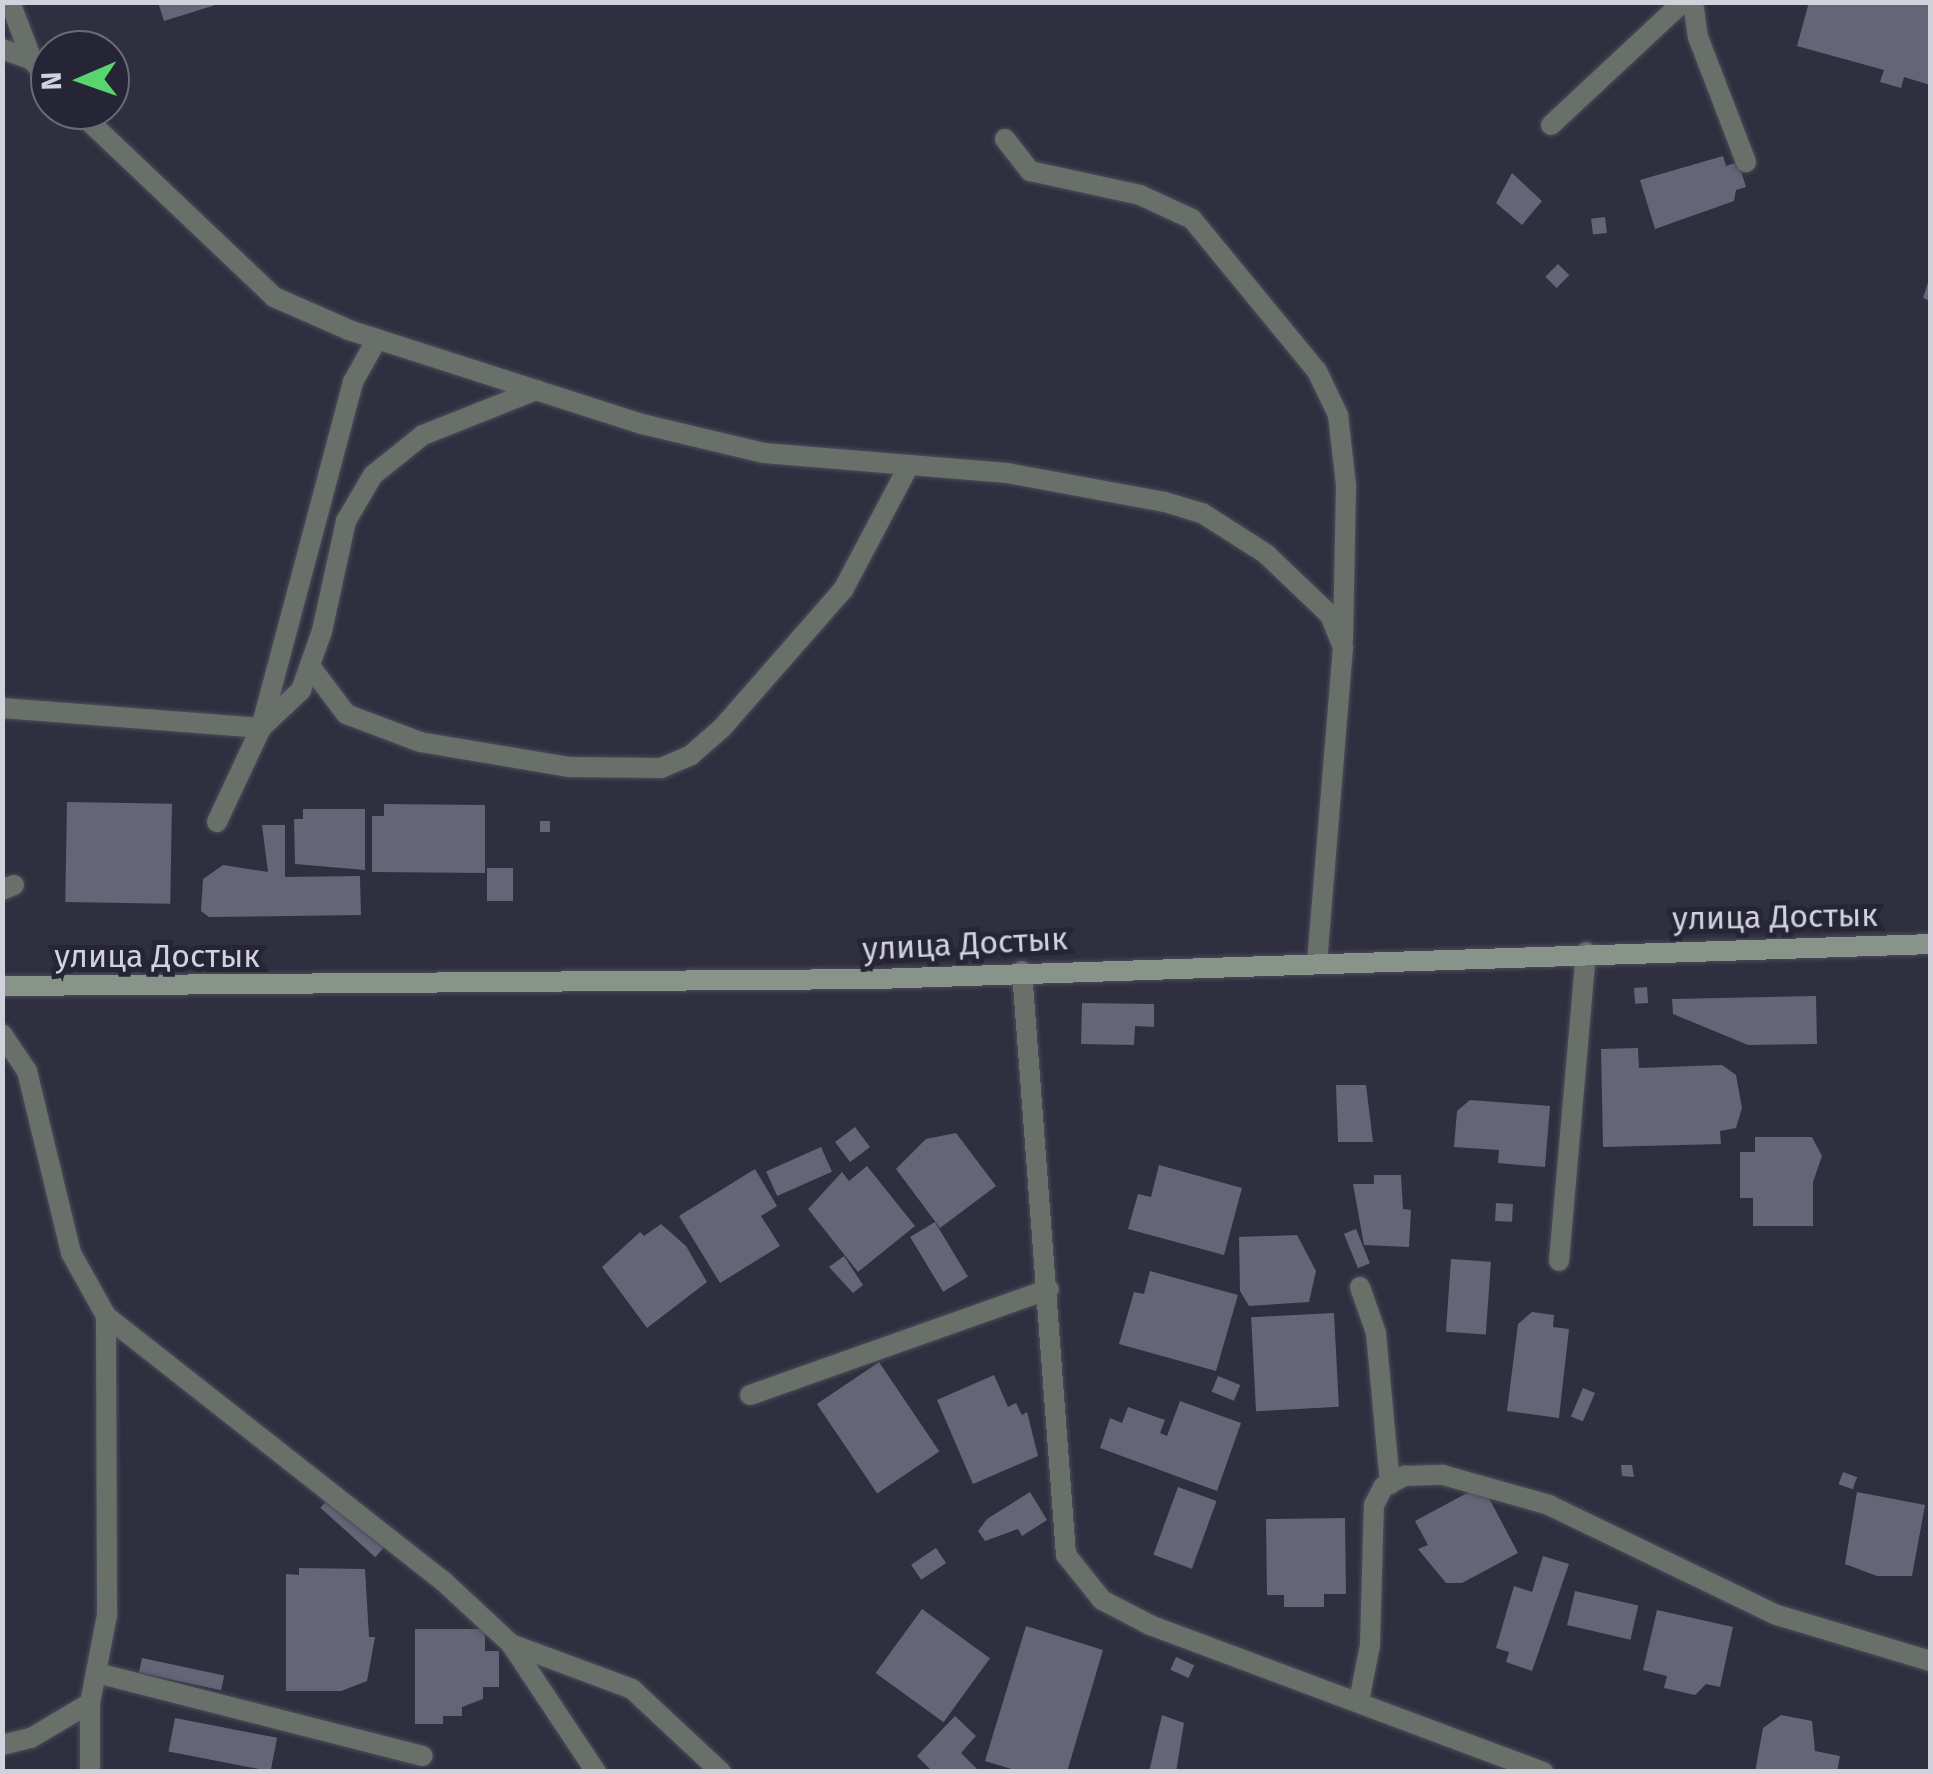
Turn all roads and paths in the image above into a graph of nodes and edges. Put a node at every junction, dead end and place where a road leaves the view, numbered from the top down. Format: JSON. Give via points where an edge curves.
{"nodes":[{"id":1,"x":10,"y":2,"type":"edge"},
{"id":2,"x":1683,"y":2,"type":"edge"},
{"id":3,"x":1693,"y":2,"type":"edge"},
{"id":4,"x":2,"y":49,"type":"edge"},
{"id":5,"x":30,"y":55,"type":"edge"},
{"id":6,"x":30,"y":59,"type":"edge"},
{"id":7,"x":1550,"y":126,"type":"dead end"},
{"id":8,"x":98,"y":130,"type":"edge"},
{"id":9,"x":1004,"y":139,"type":"dead end"},
{"id":10,"x":1746,"y":162,"type":"dead end"},
{"id":11,"x":376,"y":339,"type":"junction"},
{"id":12,"x":536,"y":390,"type":"junction"},
{"id":13,"x":908,"y":467,"type":"junction"},
{"id":14,"x":1343,"y":646,"type":"junction"},
{"id":15,"x":310,"y":666,"type":"junction"},
{"id":16,"x":2,"y":708,"type":"edge"},
{"id":17,"x":261,"y":728,"type":"junction"},
{"id":18,"x":217,"y":822,"type":"dead end"},
{"id":19,"x":1930,"y":944,"type":"edge"},
{"id":20,"x":1586,"y":952,"type":"junction"},
{"id":21,"x":1317,"y":961,"type":"junction"},
{"id":22,"x":1022,"y":971,"type":"junction"},
{"id":23,"x":2,"y":986,"type":"edge"},
{"id":24,"x":2,"y":1034,"type":"edge"},
{"id":25,"x":1559,"y":1261,"type":"dead end"},
{"id":26,"x":1360,"y":1287,"type":"dead end"},
{"id":27,"x":1049,"y":1289,"type":"junction"},
{"id":28,"x":106,"y":1316,"type":"junction"},
{"id":29,"x":750,"y":1395,"type":"dead end"},
{"id":30,"x":1390,"y":1484,"type":"junction"},
{"id":31,"x":511,"y":1644,"type":"junction"},
{"id":32,"x":1930,"y":1661,"type":"edge"},
{"id":33,"x":97,"y":1673,"type":"junction"},
{"id":34,"x":1359,"y":1701,"type":"junction"},
{"id":35,"x":90,"y":1704,"type":"junction"},
{"id":36,"x":2,"y":1745,"type":"edge"},
{"id":37,"x":422,"y":1756,"type":"dead end"},
{"id":38,"x":90,"y":1772,"type":"edge"},
{"id":39,"x":596,"y":1772,"type":"edge"},
{"id":40,"x":720,"y":1772,"type":"edge"},
{"id":41,"x":1543,"y":1772,"type":"edge"}],
"edges":[{"from":1,"to":5,"type":"street"},
{"from":2,"to":7,"type":"street"},
{"from":3,"to":10,"type":"street","via":[[1698,37]]},
{"from":4,"to":6,"type":"street"},
{"from":8,"to":11,"type":"street","via":[[274,297]]},
{"from":9,"to":14,"type":"street","via":[[1030,171],[1140,194],[1192,219],[1318,371],[1338,415],[1346,485]]},
{"from":11,"to":12,"type":"street"},
{"from":11,"to":17,"type":"street","via":[[352,382]]},
{"from":12,"to":13,"type":"street","via":[[764,453]]},
{"from":12,"to":15,"type":"street","via":[[423,434],[373,476],[346,520]]},
{"from":13,"to":14,"type":"street","via":[[1006,473],[1202,513],[1266,554],[1309,592],[1330,615]]},
{"from":13,"to":15,"type":"street","via":[[842,590],[722,728],[691,755],[660,768],[570,768],[405,738],[346,714]]},
{"from":14,"to":21,"type":"street"},
{"from":15,"to":17,"type":"street","via":[[301,690]]},
{"from":16,"to":17,"type":"street"},
{"from":17,"to":18,"type":"street"},
{"from":19,"to":20,"type":"main road","name":"улица Достык"},
{"from":20,"to":21,"type":"main road","name":"улица Достык"},
{"from":20,"to":25,"type":"street"},
{"from":21,"to":22,"type":"main road","name":"улица Достык"},
{"from":22,"to":23,"type":"main road","name":"улица Достык","via":[[446,986]]},
{"from":22,"to":27,"type":"street"},
{"from":24,"to":28,"type":"street","via":[[27,1071],[71,1253]]},
{"from":26,"to":30,"type":"street","via":[[1376,1334]]},
{"from":27,"to":29,"type":"street"},
{"from":27,"to":34,"type":"street","via":[[1058,1506],[1066,1555],[1081,1576],[1102,1600],[1150,1625]]},
{"from":28,"to":31,"type":"street","via":[[357,1510]]},
{"from":28,"to":33,"type":"street","via":[[107,1615]]},
{"from":30,"to":32,"type":"street","via":[[1405,1476],[1443,1475],[1548,1505],[1777,1615]]},
{"from":30,"to":34,"type":"street","via":[[1374,1505],[1370,1645]]},
{"from":31,"to":39,"type":"street"},
{"from":31,"to":40,"type":"street","via":[[632,1690]]},
{"from":33,"to":35,"type":"street"},
{"from":33,"to":37,"type":"street"},
{"from":34,"to":41,"type":"street"},
{"from":35,"to":36,"type":"street","via":[[31,1738]]},
{"from":35,"to":38,"type":"street"}]}
